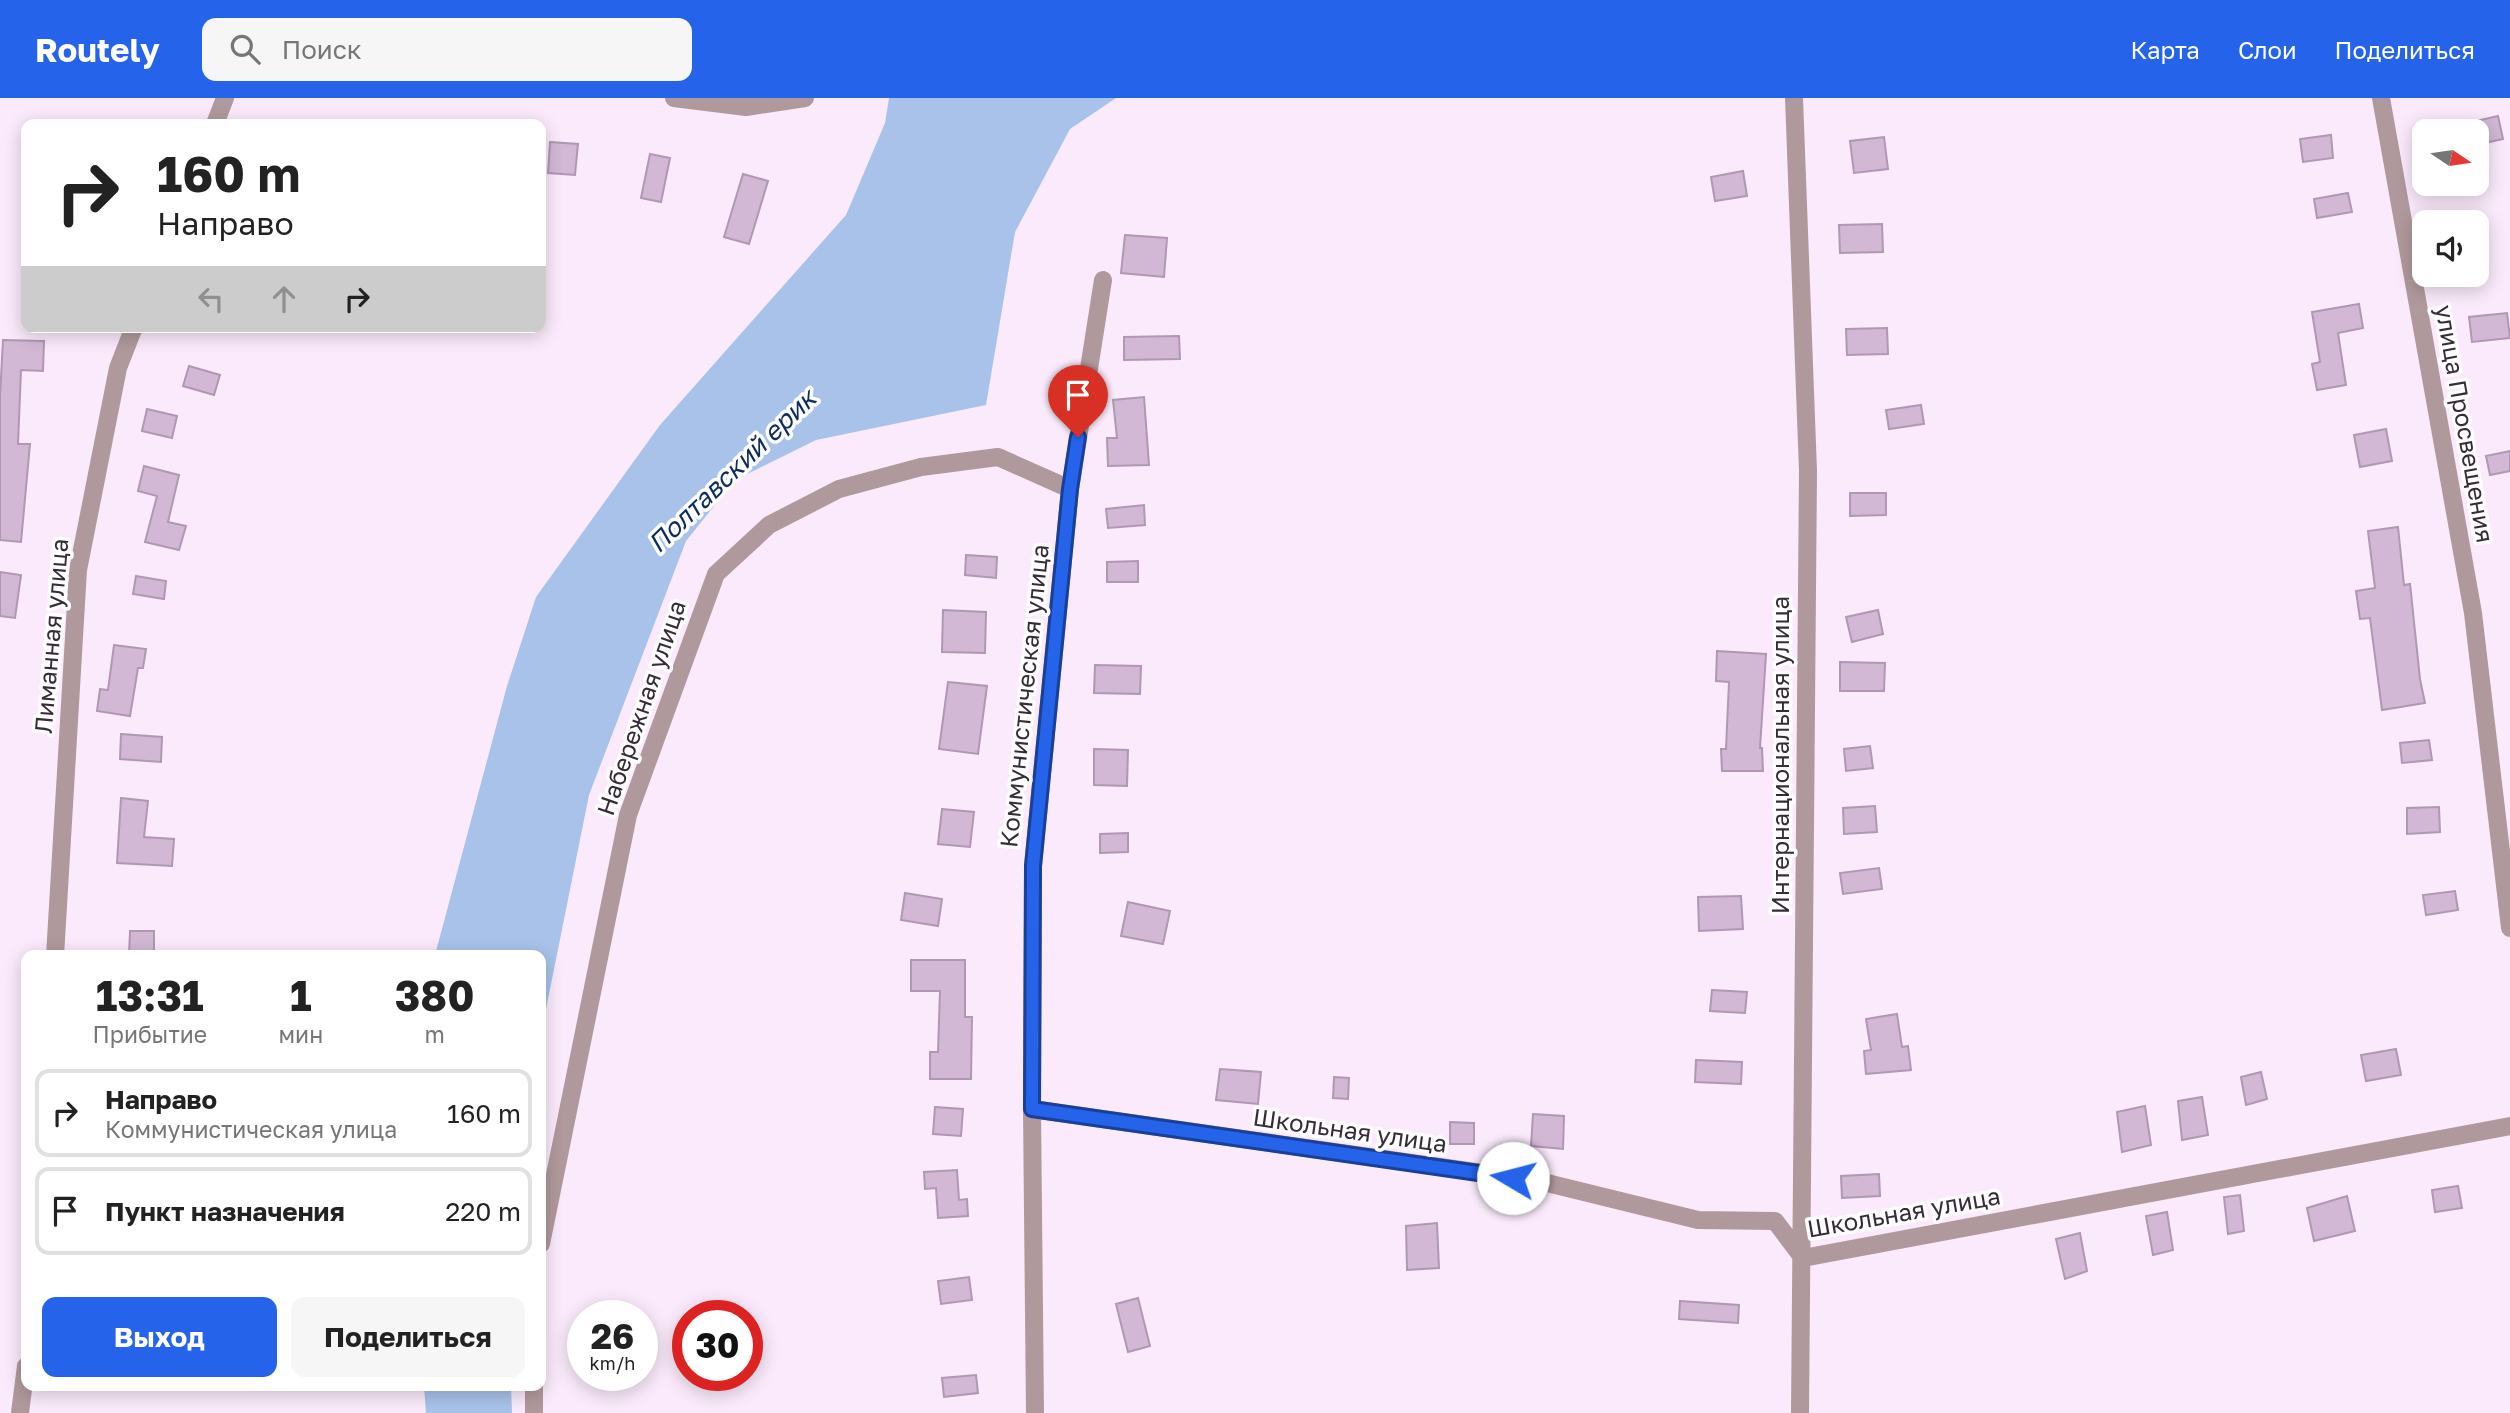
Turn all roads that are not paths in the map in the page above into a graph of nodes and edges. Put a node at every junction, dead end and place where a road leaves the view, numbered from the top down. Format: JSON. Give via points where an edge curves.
{"nodes":[{"id":1,"x":225,"y":98,"type":"edge"},
{"id":2,"x":674,"y":98,"type":"edge"},
{"id":3,"x":805,"y":98,"type":"edge"},
{"id":4,"x":1794,"y":98,"type":"edge"},
{"id":5,"x":2381,"y":98,"type":"edge"},
{"id":6,"x":217,"y":119,"type":"edge"},
{"id":7,"x":1103,"y":280,"type":"dead end"},
{"id":8,"x":133,"y":333,"type":"edge"},
{"id":9,"x":1070,"y":489,"type":"junction"},
{"id":10,"x":2510,"y":928,"type":"edge"},
{"id":11,"x":55,"y":950,"type":"edge"},
{"id":12,"x":1032,"y":1109,"type":"junction"},
{"id":13,"x":2510,"y":1126,"type":"edge"},
{"id":14,"x":546,"y":1219,"type":"edge"},
{"id":15,"x":1802,"y":1258,"type":"junction"},
{"id":16,"x":23,"y":1391,"type":"edge"},
{"id":17,"x":534,"y":1391,"type":"edge"},
{"id":18,"x":20,"y":1413,"type":"edge"},
{"id":19,"x":534,"y":1413,"type":"edge"},
{"id":20,"x":1035,"y":1413,"type":"edge"},
{"id":21,"x":1800,"y":1413,"type":"edge"}],
"edges":[{"from":1,"to":6,"type":"street"},
{"from":2,"to":3,"type":"street","via":[[746,107]]},
{"from":4,"to":15,"type":"street","name":"Интернациональная улица","via":[[1808,471]]},
{"from":5,"to":10,"type":"street","name":"улица Просвещения","via":[[2473,613]]},
{"from":7,"to":9,"type":"street","name":"Коммунистическая улица"},
{"from":8,"to":11,"type":"street","name":"Лиманная улица","via":[[118,368],[78,570]]},
{"from":9,"to":12,"type":"street","name":"Коммунистическая улица","via":[[1033,866]]},
{"from":9,"to":14,"type":"street","name":"Набережная улица","via":[[998,457],[922,467],[839,489],[769,525],[716,574],[628,815]]},
{"from":12,"to":15,"type":"street","name":"Школьная улица","via":[[1539,1181],[1699,1220],[1775,1221]]},
{"from":12,"to":20,"type":"street","name":"Коммунистическая улица"},
{"from":13,"to":15,"type":"street","name":"Школьная улица"},
{"from":15,"to":21,"type":"street","name":"Интернациональная улица"},
{"from":16,"to":18,"type":"street"},
{"from":17,"to":19,"type":"street"}]}
